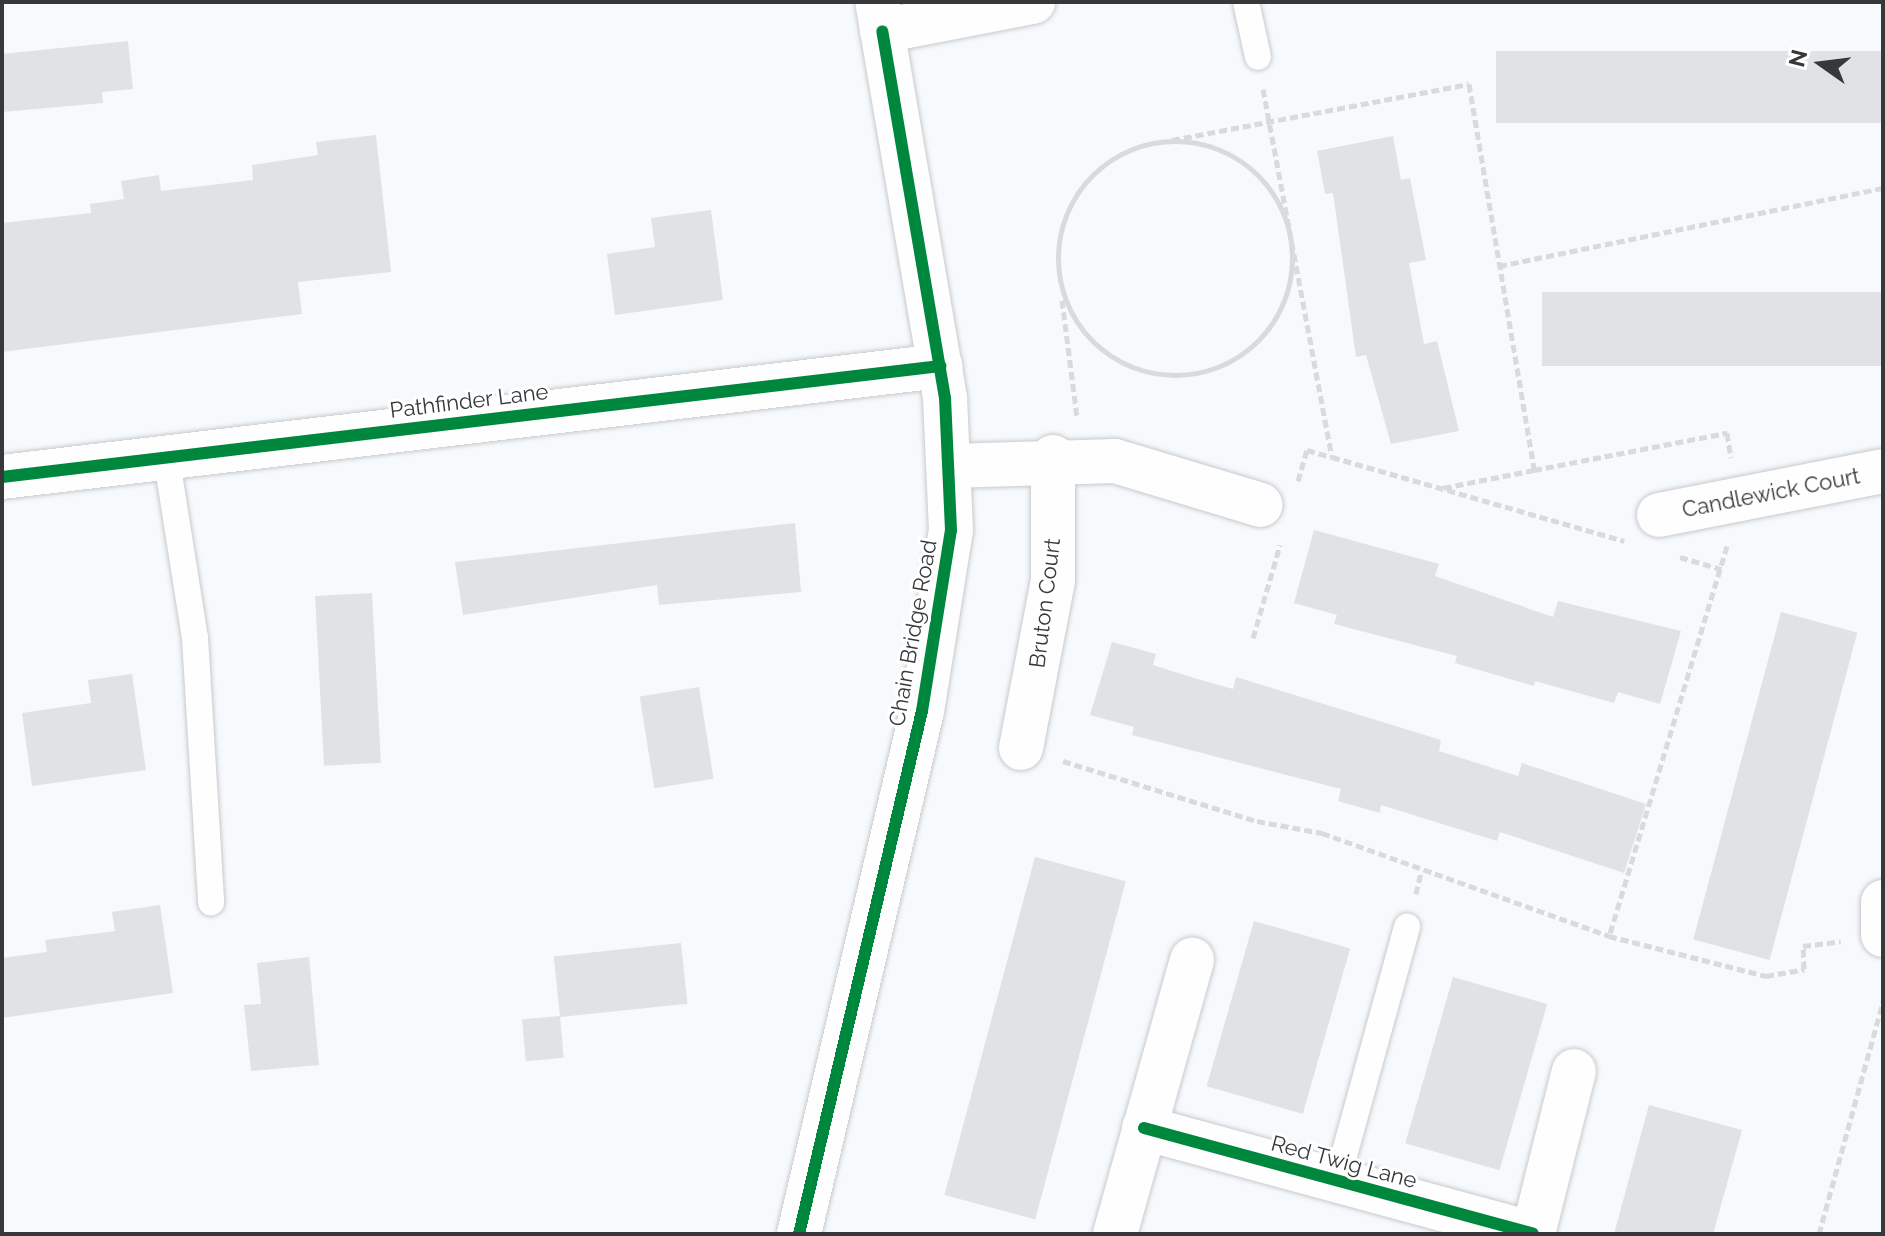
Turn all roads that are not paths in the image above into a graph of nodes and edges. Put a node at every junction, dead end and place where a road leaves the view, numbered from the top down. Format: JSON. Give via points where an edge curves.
{"nodes":[{"id":1,"x":1033,"y":2,"type":"edge"},
{"id":2,"x":1246,"y":2,"type":"edge"},
{"id":3,"x":879,"y":17,"type":"edge"},
{"id":4,"x":1258,"y":57,"type":"road end"},
{"id":5,"x":940,"y":366,"type":"junction"},
{"id":6,"x":166,"y":455,"type":"junction"},
{"id":7,"x":1066,"y":458,"type":"junction"},
{"id":8,"x":950,"y":466,"type":"junction"},
{"id":9,"x":1883,"y":471,"type":"edge"},
{"id":10,"x":2,"y":477,"type":"edge"},
{"id":11,"x":1261,"y":505,"type":"dead end"},
{"id":12,"x":1651,"y":537,"type":"road end"},
{"id":13,"x":1021,"y":748,"type":"road end"},
{"id":14,"x":1883,"y":902,"type":"edge"},
{"id":15,"x":211,"y":903,"type":"dead end"},
{"id":16,"x":1407,"y":926,"type":"dead end"},
{"id":17,"x":1870,"y":938,"type":"edge"},
{"id":18,"x":1192,"y":960,"type":"dead end"},
{"id":19,"x":1574,"y":1071,"type":"dead end"},
{"id":20,"x":1144,"y":1128,"type":"junction"},
{"id":21,"x":1337,"y":1181,"type":"junction"},
{"id":22,"x":799,"y":1234,"type":"edge"},
{"id":23,"x":1115,"y":1234,"type":"edge"},
{"id":24,"x":1533,"y":1234,"type":"edge"}],
"edges":[{"from":1,"to":3,"type":"street"},
{"from":2,"to":4,"type":"lane"},
{"from":3,"to":5,"type":"street","name":"Chain Bridge Road"},
{"from":5,"to":6,"type":"street","name":"Pathfinder Lane"},
{"from":5,"to":8,"type":"street","name":"Chain Bridge Road"},
{"from":6,"to":10,"type":"street","name":"Pathfinder Lane"},
{"from":6,"to":15,"type":"lane","via":[[195,638]]},
{"from":7,"to":8,"type":"street"},
{"from":7,"to":11,"type":"street","via":[[1115,461]]},
{"from":7,"to":13,"type":"street","name":"Bruton Court","via":[[1053,580]]},
{"from":8,"to":22,"type":"street","name":"Chain Bridge Road","via":[[948,566],[930,674]]},
{"from":9,"to":12,"type":"street","name":"Candlewick Court","via":[[1738,499]]},
{"from":14,"to":17,"type":"street"},
{"from":16,"to":21,"type":"lane"},
{"from":18,"to":20,"type":"street"},
{"from":19,"to":24,"type":"street"},
{"from":20,"to":21,"type":"street","name":"Red Twig Lane"},
{"from":20,"to":23,"type":"street"},
{"from":21,"to":24,"type":"street","name":"Red Twig Lane"}]}
